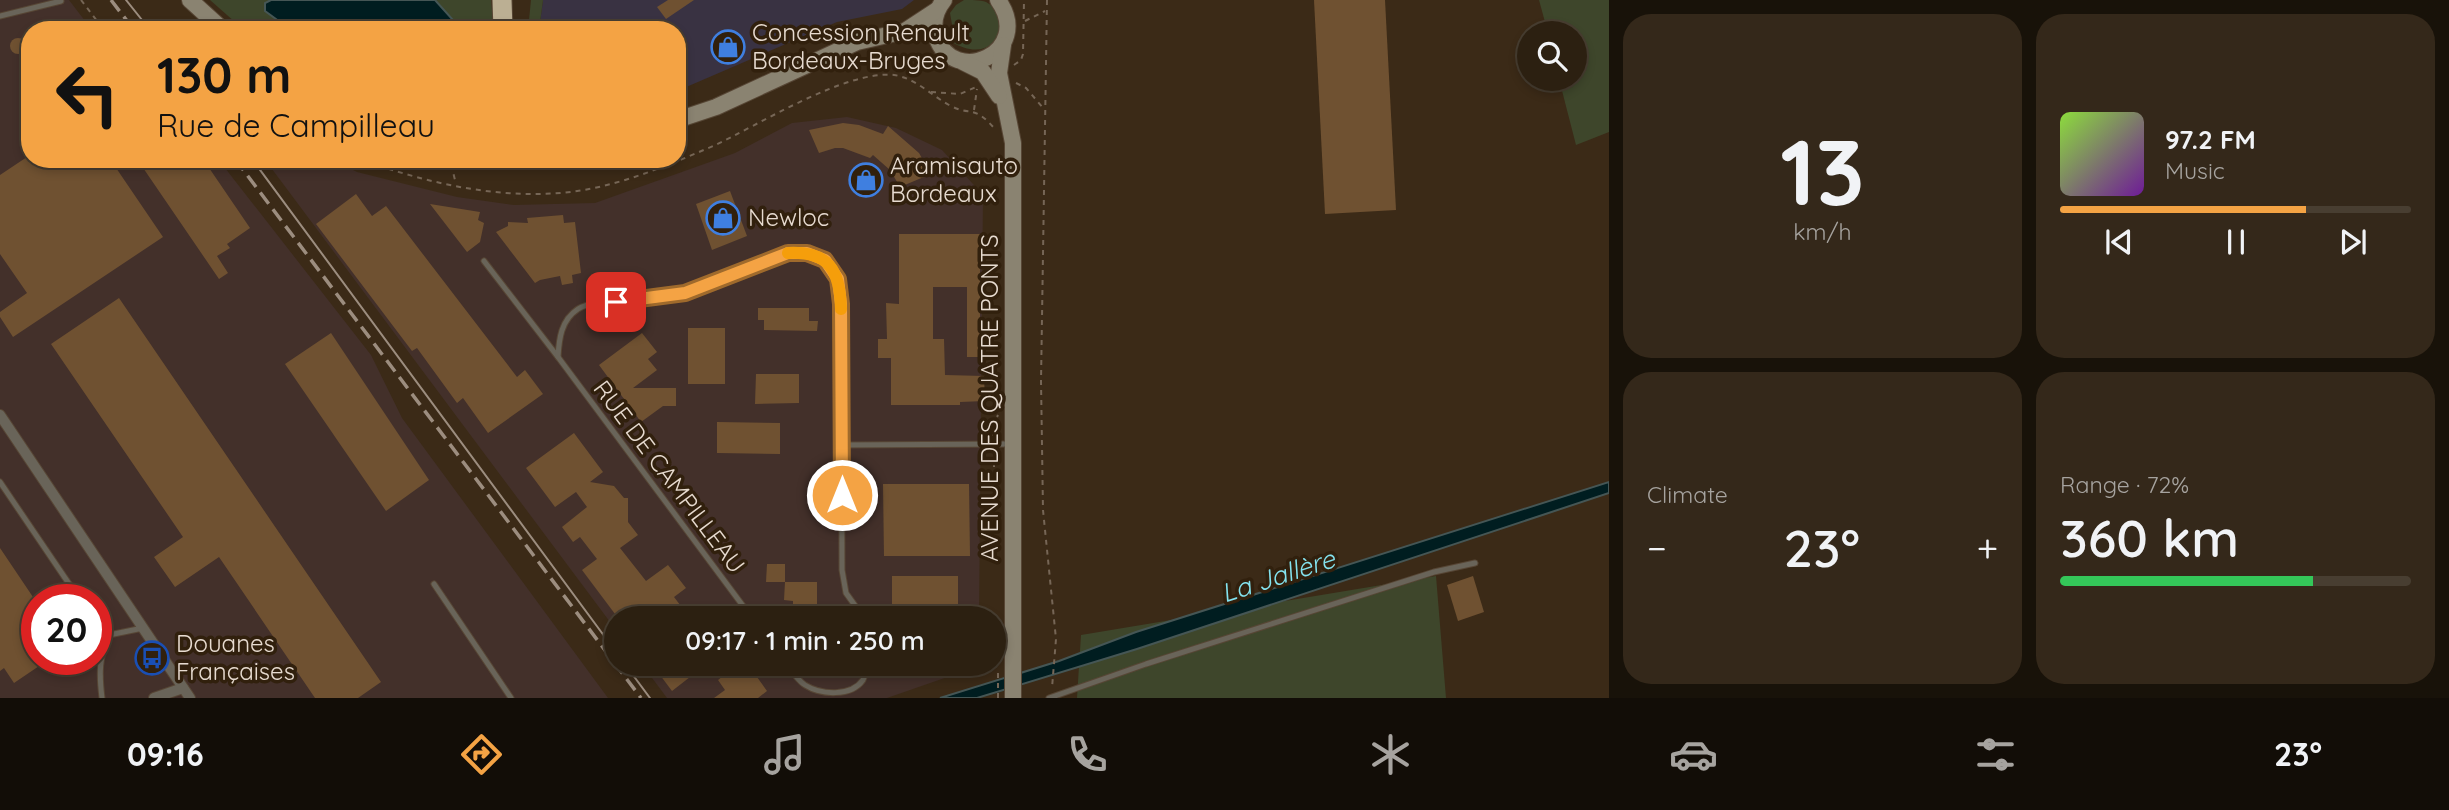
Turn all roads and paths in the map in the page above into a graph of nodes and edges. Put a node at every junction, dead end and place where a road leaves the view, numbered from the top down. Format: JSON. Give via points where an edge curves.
{"nodes":[{"id":1,"x":82,"y":0,"type":"edge"},
{"id":2,"x":190,"y":0,"type":"edge"},
{"id":3,"x":502,"y":0,"type":"edge"},
{"id":4,"x":516,"y":0,"type":"edge"},
{"id":5,"x":998,"y":0,"type":"edge"},
{"id":6,"x":1047,"y":0,"type":"edge"},
{"id":7,"x":61,"y":1,"type":"edge"},
{"id":8,"x":941,"y":5,"type":"edge"},
{"id":9,"x":1046,"y":11,"type":"junction"},
{"id":10,"x":0,"y":16,"type":"edge"},
{"id":11,"x":97,"y":21,"type":"edge"},
{"id":12,"x":213,"y":21,"type":"edge"},
{"id":13,"x":503,"y":21,"type":"edge"},
{"id":14,"x":515,"y":21,"type":"edge"},
{"id":15,"x":1025,"y":21,"type":"dead end"},
{"id":16,"x":905,"y":31,"type":"junction"},
{"id":17,"x":1003,"y":45,"type":"junction"},
{"id":18,"x":943,"y":49,"type":"junction"},
{"id":19,"x":958,"y":60,"type":"junction"},
{"id":20,"x":1006,"y":107,"type":"junction"},
{"id":21,"x":973,"y":111,"type":"dead end"},
{"id":22,"x":686,"y":117,"type":"edge"},
{"id":23,"x":686,"y":157,"type":"edge"},
{"id":24,"x":388,"y":168,"type":"edge"},
{"id":25,"x":452,"y":168,"type":"edge"},
{"id":26,"x":659,"y":168,"type":"edge"},
{"id":27,"x":456,"y":186,"type":"junction"},
{"id":28,"x":484,"y":261,"type":"dead end"},
{"id":29,"x":558,"y":356,"type":"junction"},
{"id":30,"x":0,"y":415,"type":"edge"},
{"id":31,"x":1013,"y":444,"type":"junction"},
{"id":32,"x":842,"y":445,"type":"junction"},
{"id":33,"x":0,"y":482,"type":"edge"},
{"id":34,"x":1475,"y":563,"type":"dead end"},
{"id":35,"x":69,"y":584,"type":"edge"},
{"id":36,"x":434,"y":584,"type":"dead end"},
{"id":37,"x":743,"y":606,"type":"edge"},
{"id":38,"x":855,"y":606,"type":"edge"},
{"id":39,"x":143,"y":628,"type":"junction"},
{"id":40,"x":112,"y":634,"type":"edge"},
{"id":41,"x":1006,"y":643,"type":"edge"},
{"id":42,"x":1006,"y":674,"type":"edge"},
{"id":43,"x":99,"y":675,"type":"edge"},
{"id":44,"x":796,"y":676,"type":"edge"},
{"id":45,"x":865,"y":676,"type":"edge"},
{"id":46,"x":1004,"y":676,"type":"edge"},
{"id":47,"x":1051,"y":691,"type":"dead end"},
{"id":48,"x":186,"y":693,"type":"edge"},
{"id":49,"x":1013,"y":694,"type":"edge"},
{"id":50,"x":102,"y":698,"type":"edge"},
{"id":51,"x":154,"y":698,"type":"edge"},
{"id":52,"x":511,"y":698,"type":"edge"},
{"id":53,"x":998,"y":698,"type":"edge"},
{"id":54,"x":1049,"y":698,"type":"edge"}],
"edges":[{"from":1,"to":11,"type":"path"},
{"from":2,"to":12,"type":"main road"},
{"from":3,"to":13,"type":"highway"},
{"from":4,"to":14,"type":"highway"},
{"from":5,"to":17,"type":"main road","name":"AVENUE DES QUATRE PONTS","via":[[1008,22]]},
{"from":6,"to":9,"type":"path"},
{"from":7,"to":10,"type":"lane"},
{"from":8,"to":16,"type":"main road"},
{"from":8,"to":18,"type":"main road","via":[[934,30]]},
{"from":9,"to":15,"type":"path"},
{"from":9,"to":47,"type":"path","via":[[1042,407],[1043,510],[1056,639]]},
{"from":16,"to":18,"type":"main road"},
{"from":16,"to":22,"type":"main road","via":[[858,42]]},
{"from":17,"to":19,"type":"main road","via":[[983,60]]},
{"from":17,"to":20,"type":"main road","name":"AVENUE DES QUATRE PONTS","via":[[999,73]]},
{"from":18,"to":19,"type":"main road"},
{"from":19,"to":20,"type":"main road","via":[[983,72]]},
{"from":20,"to":31,"type":"main road","name":"AVENUE DES QUATRE PONTS","via":[[1013,143]]},
{"from":21,"to":23,"type":"path","via":[[951,106],[895,75],[855,80]]},
{"from":24,"to":27,"type":"path"},
{"from":25,"to":27,"type":"path"},
{"from":26,"to":27,"type":"path","via":[[596,188],[543,193]]},
{"from":28,"to":29,"type":"lane","name":"RUE DE CAMPILLEAU"},
{"from":29,"to":32,"type":"lane","via":[[559,335],[578,309],[685,293],[788,253],[807,253],[825,260],[838,279]]},
{"from":29,"to":37,"type":"lane","name":"RUE DE CAMPILLEAU"},
{"from":30,"to":39,"type":"street"},
{"from":31,"to":32,"type":"lane"},
{"from":31,"to":41,"type":"main road","name":"AVENUE DES QUATRE PONTS"},
{"from":32,"to":38,"type":"lane","via":[[842,570],[846,593]]},
{"from":33,"to":35,"type":"lane"},
{"from":34,"to":54,"type":"lane","via":[[1434,572]]},
{"from":36,"to":52,"type":"lane"},
{"from":39,"to":40,"type":"lane"},
{"from":39,"to":48,"type":"street"},
{"from":42,"to":49,"type":"main road","name":"AVENUE DES QUATRE PONTS"},
{"from":43,"to":50,"type":"lane"},
{"from":44,"to":45,"type":"lane","via":[[807,687],[822,692],[852,690]]},
{"from":46,"to":53,"type":"path"},
{"from":48,"to":51,"type":"street"}]}
